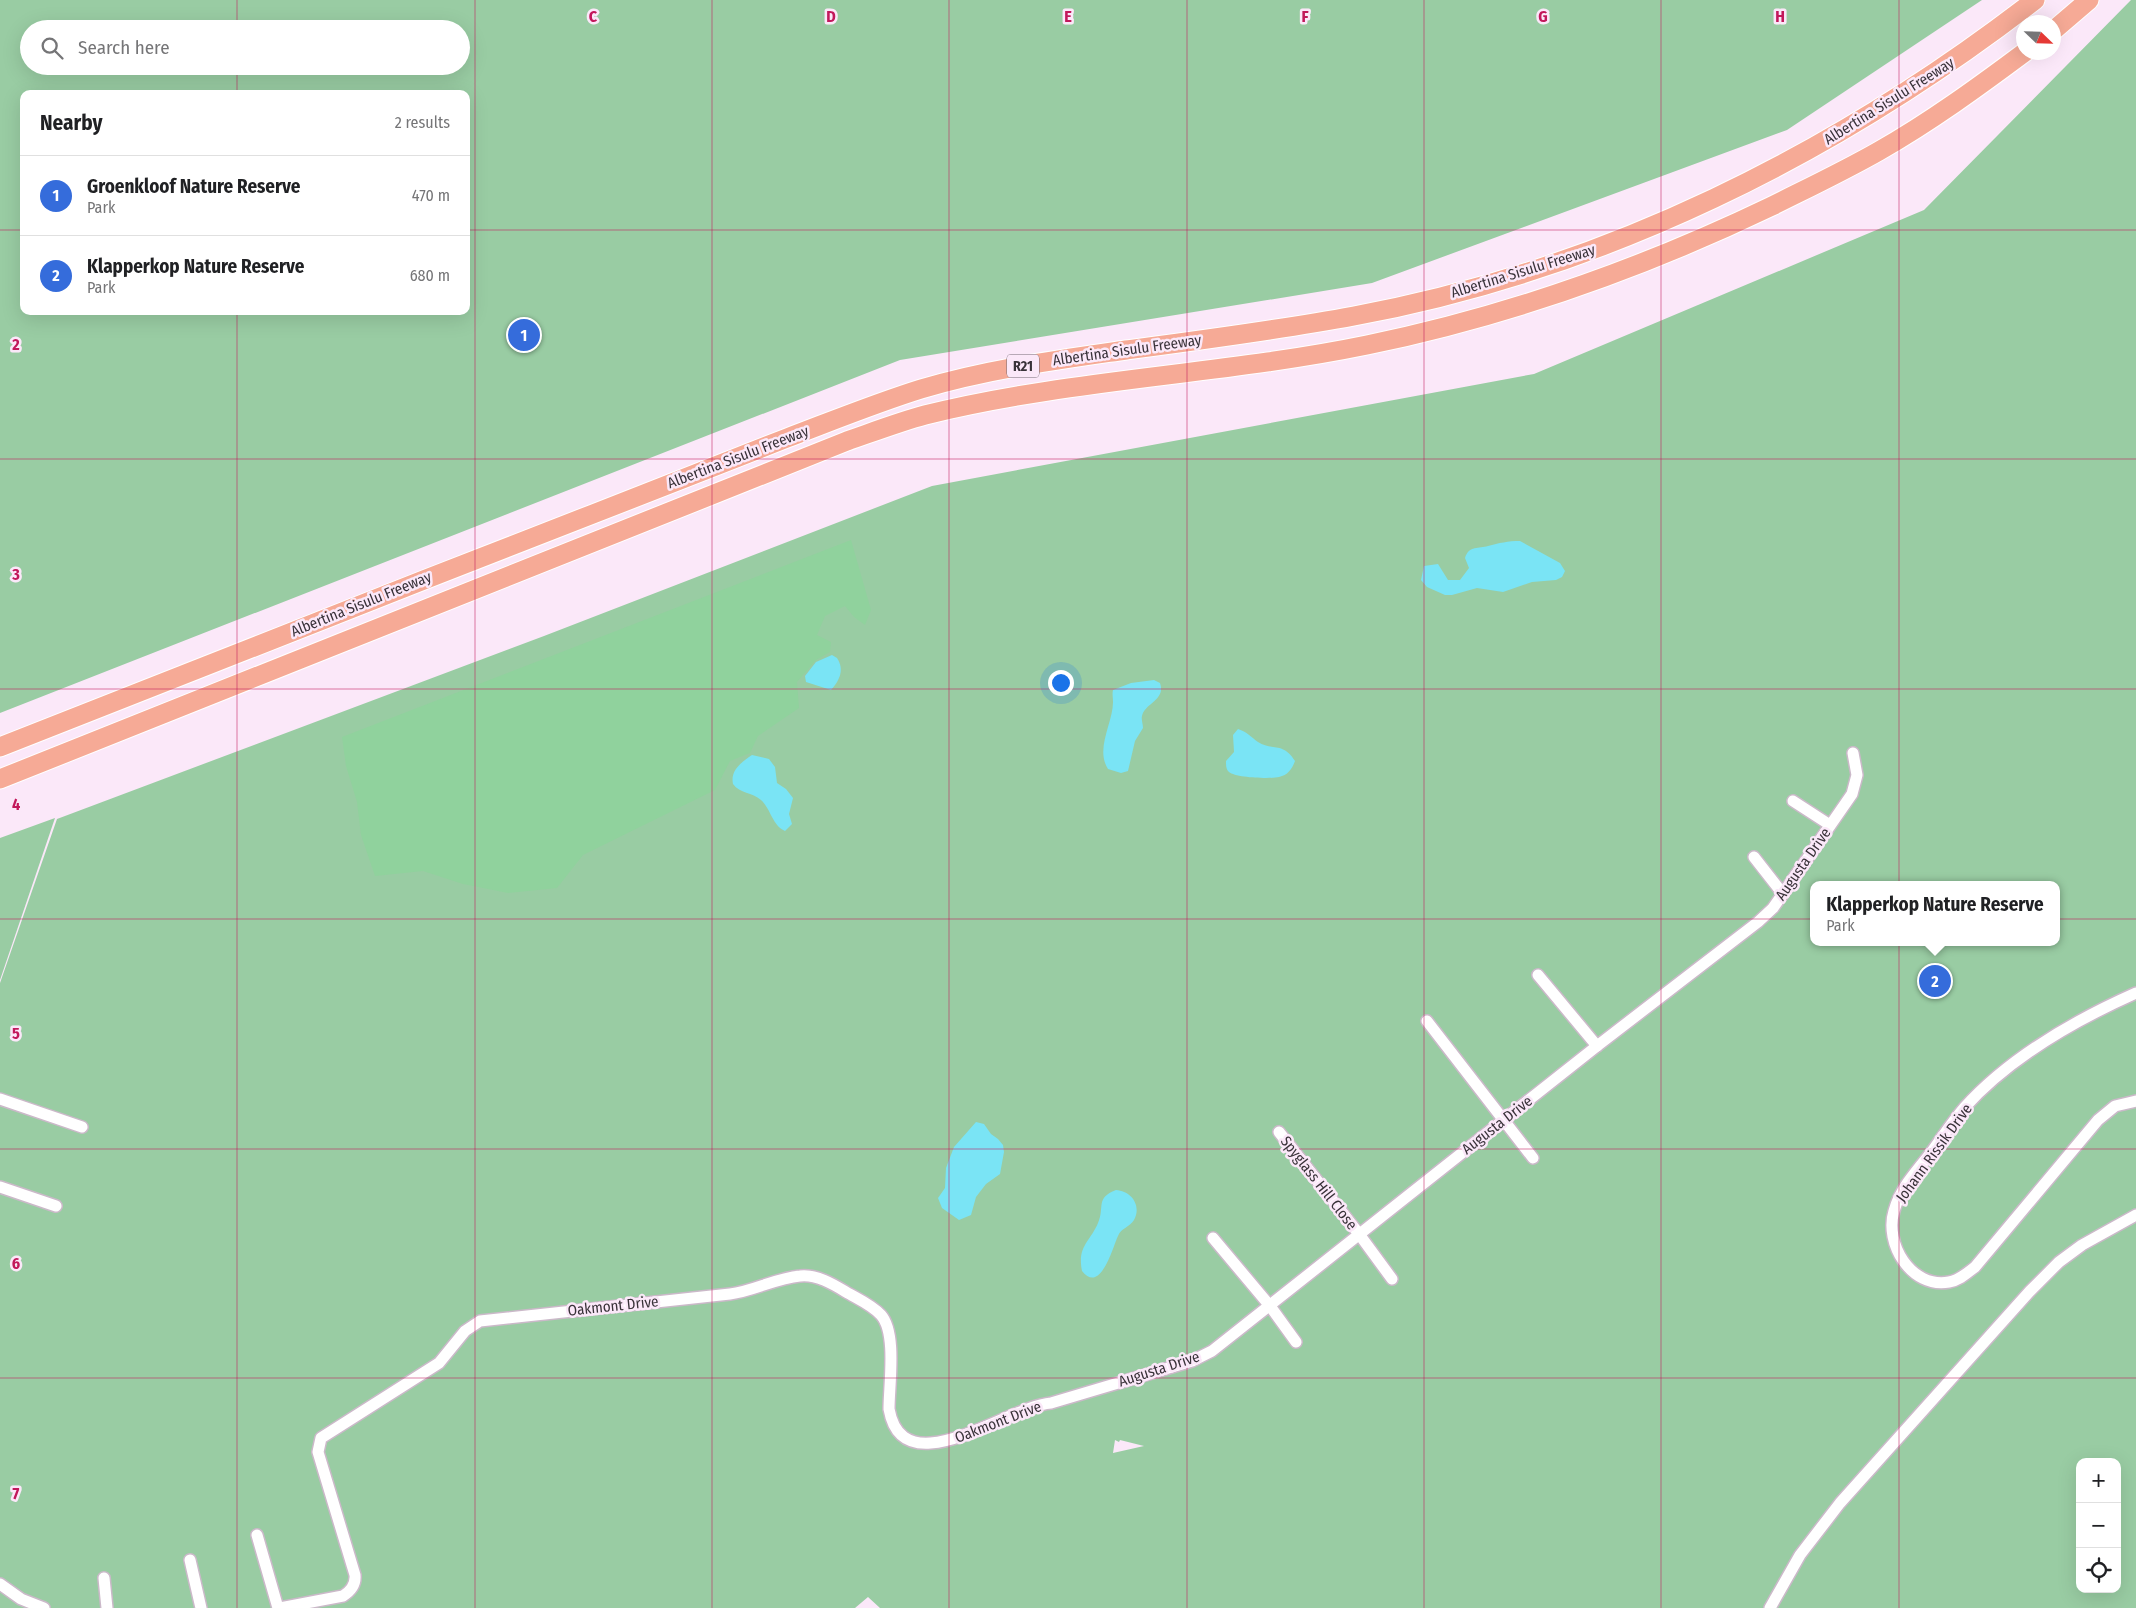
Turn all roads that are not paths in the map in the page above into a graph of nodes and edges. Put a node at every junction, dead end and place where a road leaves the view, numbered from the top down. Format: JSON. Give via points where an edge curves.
{"nodes":[{"id":1,"x":2035,"y":0,"type":"edge"},
{"id":2,"x":2089,"y":0,"type":"edge"},
{"id":3,"x":2061,"y":24,"type":"edge"},
{"id":4,"x":2016,"y":58,"type":"edge"},
{"id":5,"x":0,"y":747,"type":"edge"},
{"id":6,"x":1853,"y":753,"type":"dead end"},
{"id":7,"x":0,"y":779,"type":"edge"},
{"id":8,"x":1793,"y":801,"type":"dead end"},
{"id":9,"x":1830,"y":825,"type":"junction"},
{"id":10,"x":1754,"y":858,"type":"dead end"},
{"id":11,"x":1782,"y":894,"type":"junction"},
{"id":12,"x":1538,"y":975,"type":"dead end"},
{"id":13,"x":2136,"y":993,"type":"edge"},
{"id":14,"x":1427,"y":1021,"type":"dead end"},
{"id":15,"x":1596,"y":1046,"type":"junction"},
{"id":16,"x":0,"y":1099,"type":"edge"},
{"id":17,"x":2136,"y":1101,"type":"edge"},
{"id":18,"x":1505,"y":1120,"type":"junction"},
{"id":19,"x":82,"y":1126,"type":"dead end"},
{"id":20,"x":1279,"y":1132,"type":"dead end"},
{"id":21,"x":1533,"y":1158,"type":"dead end"},
{"id":22,"x":0,"y":1187,"type":"edge"},
{"id":23,"x":56,"y":1206,"type":"dead end"},
{"id":24,"x":2136,"y":1215,"type":"edge"},
{"id":25,"x":1359,"y":1234,"type":"junction"},
{"id":26,"x":1214,"y":1238,"type":"dead end"},
{"id":27,"x":1392,"y":1279,"type":"dead end"},
{"id":28,"x":1270,"y":1306,"type":"junction"},
{"id":29,"x":1296,"y":1342,"type":"dead end"},
{"id":30,"x":1052,"y":1403,"type":"joint"},
{"id":31,"x":256,"y":1535,"type":"dead end"},
{"id":32,"x":190,"y":1560,"type":"dead end"},
{"id":33,"x":104,"y":1578,"type":"dead end"},
{"id":34,"x":0,"y":1584,"type":"edge"},
{"id":35,"x":44,"y":1608,"type":"edge"},
{"id":36,"x":107,"y":1608,"type":"edge"},
{"id":37,"x":201,"y":1608,"type":"edge"},
{"id":38,"x":279,"y":1608,"type":"edge"},
{"id":39,"x":1770,"y":1608,"type":"edge"}],
"edges":[{"from":1,"to":5,"type":"highway","name":"Albertina Sisulu Freeway","number":"R21","via":[[1945,67],[1863,120],[1731,191],[1610,243],[1482,286],[1361,314],[1052,361],[917,390],[614,505]]},
{"from":2,"to":3,"type":"highway"},
{"from":4,"to":7,"type":"highway","name":"Albertina Sisulu Freeway","number":"R21","via":[[1928,120],[1827,179],[1685,247],[1565,292],[1500,312],[1367,345],[998,399],[922,416],[838,445]]},
{"from":6,"to":9,"type":"street","name":"Augusta Drive","via":[[1857,775],[1855,788]]},
{"from":8,"to":9,"type":"street"},
{"from":9,"to":11,"type":"street","name":"Augusta Drive"},
{"from":10,"to":11,"type":"street"},
{"from":11,"to":15,"type":"street","name":"Augusta Drive","via":[[1758,922]]},
{"from":12,"to":15,"type":"street"},
{"from":13,"to":17,"type":"street","name":"Johann Rissik Drive","via":[[2065,1029],[2011,1064],[1963,1110],[1899,1195],[1891,1226],[1900,1256],[1916,1274],[1928,1280],[1950,1282],[1962,1277],[1980,1261],[2098,1120],[2115,1106]]},
{"from":14,"to":18,"type":"street"},
{"from":15,"to":18,"type":"street","name":"Augusta Drive"},
{"from":16,"to":19,"type":"street"},
{"from":18,"to":21,"type":"street"},
{"from":18,"to":25,"type":"street","name":"Augusta Drive"},
{"from":20,"to":25,"type":"street","name":"Spyglass Hill Close"},
{"from":22,"to":23,"type":"street"},
{"from":24,"to":39,"type":"street","via":[[2082,1245],[2030,1290],[1840,1503],[1800,1555]]},
{"from":25,"to":27,"type":"street","name":"Spyglass Hill Close"},
{"from":25,"to":28,"type":"street","name":"Augusta Drive"},
{"from":26,"to":28,"type":"street"},
{"from":28,"to":29,"type":"street"},
{"from":28,"to":30,"type":"street","name":"Augusta Drive","via":[[1202,1356]]},
{"from":30,"to":38,"type":"street","name":"Oakmont Drive","via":[[1032,1406],[941,1443],[924,1444],[908,1439],[894,1426],[888,1408],[890,1336],[885,1321],[875,1309],[854,1296],[804,1275],[739,1293],[480,1321],[465,1331],[439,1363],[321,1438],[318,1452],[354,1582],[343,1596]]},
{"from":31,"to":38,"type":"street"},
{"from":32,"to":37,"type":"street"},
{"from":33,"to":36,"type":"street"},
{"from":34,"to":35,"type":"street","via":[[27,1603]]}]}
